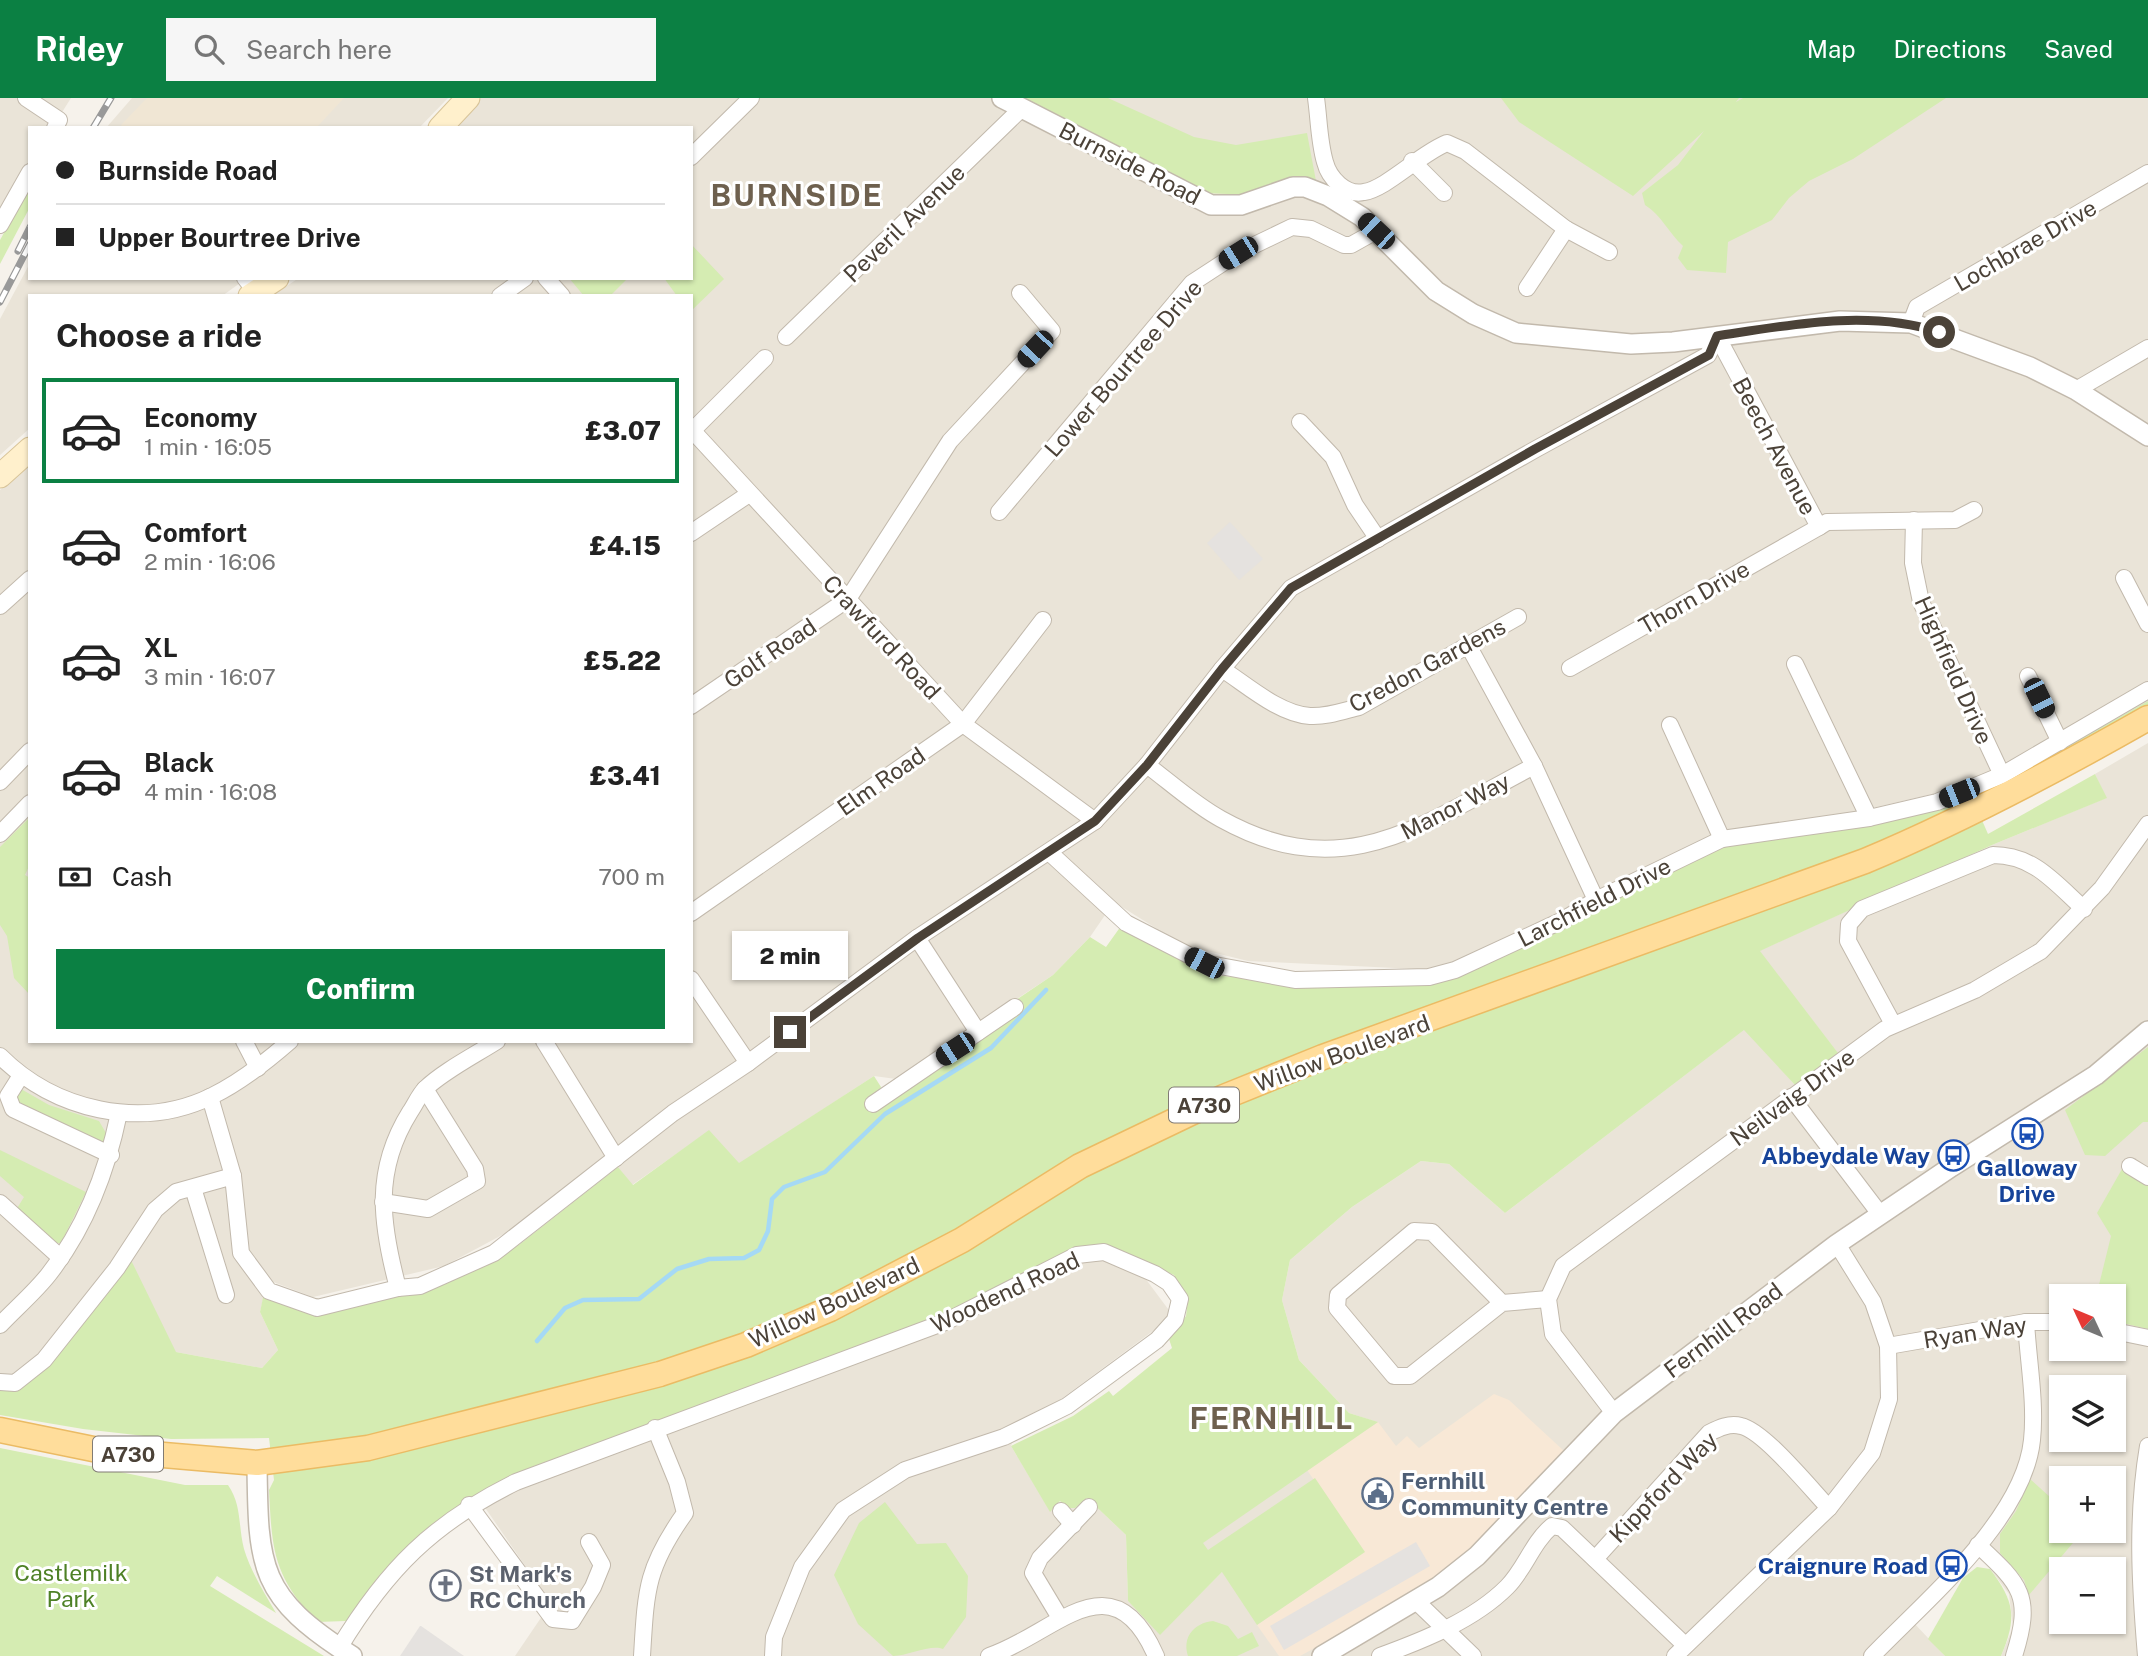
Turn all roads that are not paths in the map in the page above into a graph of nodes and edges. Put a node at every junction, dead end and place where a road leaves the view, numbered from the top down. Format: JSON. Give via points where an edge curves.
{"nodes":[{"id":1,"x":26,"y":98,"type":"edge"},
{"id":2,"x":468,"y":98,"type":"edge"},
{"id":3,"x":751,"y":98,"type":"edge"},
{"id":4,"x":1002,"y":98,"type":"edge"},
{"id":5,"x":1316,"y":98,"type":"edge"},
{"id":6,"x":1022,"y":108,"type":"junction"},
{"id":7,"x":57,"y":124,"type":"edge"},
{"id":8,"x":442,"y":126,"type":"edge"},
{"id":9,"x":693,"y":155,"type":"edge"},
{"id":10,"x":1412,"y":161,"type":"junction"},
{"id":11,"x":2148,"y":173,"type":"edge"},
{"id":12,"x":28,"y":176,"type":"edge"},
{"id":13,"x":1444,"y":193,"type":"dead end"},
{"id":14,"x":0,"y":225,"type":"edge"},
{"id":15,"x":1566,"y":229,"type":"junction"},
{"id":16,"x":1376,"y":231,"type":"junction"},
{"id":17,"x":1609,"y":252,"type":"dead end"},
{"id":18,"x":272,"y":280,"type":"edge"},
{"id":19,"x":522,"y":280,"type":"edge"},
{"id":20,"x":548,"y":280,"type":"edge"},
{"id":21,"x":1527,"y":288,"type":"dead end"},
{"id":22,"x":250,"y":289,"type":"edge"},
{"id":23,"x":1020,"y":293,"type":"dead end"},
{"id":24,"x":503,"y":294,"type":"edge"},
{"id":25,"x":560,"y":294,"type":"edge"},
{"id":26,"x":1911,"y":323,"type":"junction"},
{"id":27,"x":1717,"y":336,"type":"junction"},
{"id":28,"x":786,"y":337,"type":"dead end"},
{"id":29,"x":2148,"y":348,"type":"edge"},
{"id":30,"x":765,"y":358,"type":"dead end"},
{"id":31,"x":2076,"y":390,"type":"junction"},
{"id":32,"x":1300,"y":422,"type":"dead end"},
{"id":33,"x":693,"y":429,"type":"edge"},
{"id":34,"x":693,"y":431,"type":"edge"},
{"id":35,"x":2148,"y":436,"type":"edge"},
{"id":36,"x":28,"y":451,"type":"edge"},
{"id":37,"x":0,"y":476,"type":"edge"},
{"id":38,"x":749,"y":494,"type":"junction"},
{"id":39,"x":1974,"y":510,"type":"dead end"},
{"id":40,"x":999,"y":512,"type":"dead end"},
{"id":41,"x":1914,"y":520,"type":"junction"},
{"id":42,"x":1819,"y":527,"type":"junction"},
{"id":43,"x":693,"y":532,"type":"edge"},
{"id":44,"x":1378,"y":539,"type":"junction"},
{"id":45,"x":2124,"y":579,"type":"dead end"},
{"id":46,"x":28,"y":581,"type":"edge"},
{"id":47,"x":848,"y":600,"type":"junction"},
{"id":48,"x":0,"y":606,"type":"edge"},
{"id":49,"x":1518,"y":617,"type":"dead end"},
{"id":50,"x":1043,"y":620,"type":"dead end"},
{"id":51,"x":2148,"y":624,"type":"edge"},
{"id":52,"x":1468,"y":645,"type":"junction"},
{"id":53,"x":1795,"y":664,"type":"dead end"},
{"id":54,"x":1570,"y":668,"type":"dead end"},
{"id":55,"x":1222,"y":669,"type":"junction"},
{"id":56,"x":2028,"y":676,"type":"dead end"},
{"id":57,"x":2148,"y":690,"type":"edge"},
{"id":58,"x":693,"y":705,"type":"edge"},
{"id":59,"x":2148,"y":718,"type":"edge"},
{"id":60,"x":963,"y":724,"type":"junction"},
{"id":61,"x":1670,"y":725,"type":"dead end"},
{"id":62,"x":2060,"y":742,"type":"junction"},
{"id":63,"x":28,"y":753,"type":"edge"},
{"id":64,"x":1147,"y":765,"type":"junction"},
{"id":65,"x":1534,"y":766,"type":"junction"},
{"id":66,"x":2002,"y":775,"type":"junction"},
{"id":67,"x":0,"y":782,"type":"edge"},
{"id":68,"x":28,"y":805,"type":"edge"},
{"id":69,"x":1869,"y":818,"type":"junction"},
{"id":70,"x":1095,"y":821,"type":"junction"},
{"id":71,"x":2148,"y":824,"type":"edge"},
{"id":72,"x":1,"y":832,"type":"edge"},
{"id":73,"x":1722,"y":839,"type":"junction"},
{"id":74,"x":1050,"y":853,"type":"junction"},
{"id":75,"x":1596,"y":900,"type":"junction"},
{"id":76,"x":2084,"y":909,"type":"junction"},
{"id":77,"x":693,"y":912,"type":"edge"},
{"id":78,"x":918,"y":938,"type":"junction"},
{"id":79,"x":693,"y":982,"type":"edge"},
{"id":80,"x":1015,"y":1007,"type":"dead end"},
{"id":81,"x":1893,"y":1024,"type":"junction"},
{"id":82,"x":2148,"y":1031,"type":"edge"},
{"id":83,"x":978,"y":1032,"type":"junction"},
{"id":84,"x":245,"y":1043,"type":"edge"},
{"id":85,"x":288,"y":1043,"type":"edge"},
{"id":86,"x":494,"y":1043,"type":"edge"},
{"id":87,"x":545,"y":1043,"type":"edge"},
{"id":88,"x":0,"y":1056,"type":"edge"},
{"id":89,"x":748,"y":1063,"type":"junction"},
{"id":90,"x":258,"y":1068,"type":"junction"},
{"id":91,"x":20,"y":1077,"type":"junction"},
{"id":92,"x":425,"y":1089,"type":"junction"},
{"id":93,"x":210,"y":1097,"type":"junction"},
{"id":94,"x":1791,"y":1097,"type":"junction"},
{"id":95,"x":873,"y":1104,"type":"dead end"},
{"id":96,"x":119,"y":1113,"type":"junction"},
{"id":97,"x":111,"y":1155,"type":"junction"},
{"id":98,"x":616,"y":1158,"type":"junction"},
{"id":99,"x":2130,"y":1166,"type":"dead end"},
{"id":100,"x":233,"y":1176,"type":"junction"},
{"id":101,"x":2148,"y":1177,"type":"edge"},
{"id":102,"x":192,"y":1188,"type":"junction"},
{"id":103,"x":383,"y":1202,"type":"junction"},
{"id":104,"x":0,"y":1203,"type":"edge"},
{"id":105,"x":1880,"y":1214,"type":"junction"},
{"id":106,"x":1837,"y":1244,"type":"junction"},
{"id":107,"x":61,"y":1258,"type":"junction"},
{"id":108,"x":398,"y":1288,"type":"junction"},
{"id":109,"x":226,"y":1295,"type":"dead end"},
{"id":110,"x":1548,"y":1299,"type":"junction"},
{"id":111,"x":1502,"y":1303,"type":"junction"},
{"id":112,"x":2025,"y":1322,"type":"junction"},
{"id":113,"x":2049,"y":1322,"type":"edge"},
{"id":114,"x":0,"y":1325,"type":"edge"},
{"id":115,"x":2126,"y":1333,"type":"edge"},
{"id":116,"x":2148,"y":1338,"type":"edge"},
{"id":117,"x":1888,"y":1346,"type":"junction"},
{"id":118,"x":0,"y":1381,"type":"edge"},
{"id":119,"x":1614,"y":1413,"type":"junction"},
{"id":120,"x":654,"y":1428,"type":"junction"},
{"id":121,"x":0,"y":1430,"type":"edge"},
{"id":122,"x":2148,"y":1446,"type":"edge"},
{"id":123,"x":257,"y":1463,"type":"junction"},
{"id":124,"x":469,"y":1505,"type":"junction"},
{"id":125,"x":1089,"y":1507,"type":"dead end"},
{"id":126,"x":1829,"y":1508,"type":"junction"},
{"id":127,"x":1061,"y":1511,"type":"dead end"},
{"id":128,"x":1073,"y":1525,"type":"junction"},
{"id":129,"x":589,"y":1542,"type":"dead end"},
{"id":130,"x":1978,"y":1545,"type":"junction"},
{"id":131,"x":1595,"y":1559,"type":"junction"},
{"id":132,"x":1417,"y":1602,"type":"junction"},
{"id":133,"x":1060,"y":1618,"type":"junction"},
{"id":134,"x":1444,"y":1629,"type":"junction"},
{"id":135,"x":1680,"y":1651,"type":"edge"},
{"id":136,"x":346,"y":1652,"type":"edge"},
{"id":137,"x":994,"y":1655,"type":"edge"},
{"id":138,"x":642,"y":1656,"type":"edge"},
{"id":139,"x":773,"y":1656,"type":"edge"},
{"id":140,"x":1156,"y":1656,"type":"edge"},
{"id":141,"x":1322,"y":1656,"type":"edge"},
{"id":142,"x":1380,"y":1656,"type":"edge"},
{"id":143,"x":1473,"y":1656,"type":"edge"},
{"id":144,"x":1872,"y":1656,"type":"edge"},
{"id":145,"x":2014,"y":1656,"type":"edge"},
{"id":146,"x":2146,"y":1656,"type":"edge"}],
"edges":[{"from":1,"to":7,"type":"street"},
{"from":2,"to":8,"type":"main road"},
{"from":3,"to":9,"type":"street"},
{"from":4,"to":6,"type":"street","name":"Burnside Road"},
{"from":5,"to":10,"type":"street","via":[[1325,163],[1343,188],[1358,193],[1370,190]]},
{"from":6,"to":16,"type":"street","name":"Burnside Road","via":[[1211,205],[1241,205],[1305,187],[1349,208]]},
{"from":6,"to":28,"type":"street","name":"Peveril Avenue"},
{"from":10,"to":13,"type":"street"},
{"from":10,"to":15,"type":"street","via":[[1447,143],[1465,151]]},
{"from":11,"to":26,"type":"street","name":"Lochbrae Drive","via":[[1917,307]]},
{"from":12,"to":14,"type":"street"},
{"from":15,"to":17,"type":"street"},
{"from":15,"to":21,"type":"street"},
{"from":16,"to":27,"type":"street","name":"Burnside Road","via":[[1436,290],[1473,314],[1516,333],[1632,344]]},
{"from":16,"to":40,"type":"street","name":"Lower Bourtree Drive","via":[[1352,246],[1311,229],[1292,227],[1238,253],[1192,283]]},
{"from":18,"to":22,"type":"main road"},
{"from":19,"to":24,"type":"street"},
{"from":20,"to":25,"type":"street"},
{"from":23,"to":47,"type":"street","via":[[1052,331],[950,441]]},
{"from":26,"to":27,"type":"street","name":"Burnside Road","via":[[1840,321]]},
{"from":26,"to":31,"type":"street","name":"Burnside Road","via":[[1998,353]]},
{"from":27,"to":42,"type":"street","name":"Beech Avenue"},
{"from":27,"to":44,"type":"street","via":[[1709,355]]},
{"from":29,"to":31,"type":"street"},
{"from":30,"to":33,"type":"street"},
{"from":31,"to":35,"type":"street","name":"Burnside Road"},
{"from":32,"to":44,"type":"street","via":[[1333,457],[1355,506]]},
{"from":34,"to":38,"type":"street","name":"Crawfurd Road"},
{"from":36,"to":37,"type":"main road"},
{"from":38,"to":43,"type":"street"},
{"from":38,"to":47,"type":"street","name":"Crawfurd Road"},
{"from":39,"to":41,"type":"street","name":"Beech Avenue","via":[[1955,520]]},
{"from":41,"to":42,"type":"street","name":"Beech Avenue"},
{"from":41,"to":66,"type":"street","name":"Highfield Drive","via":[[1913,563],[1921,602]]},
{"from":42,"to":54,"type":"street","name":"Thorn Drive"},
{"from":44,"to":55,"type":"street","via":[[1291,588]]},
{"from":45,"to":51,"type":"street"},
{"from":46,"to":48,"type":"street"},
{"from":47,"to":58,"type":"street","name":"Golf Road"},
{"from":47,"to":60,"type":"street","name":"Crawfurd Road"},
{"from":49,"to":52,"type":"street","name":"Credon Gardens"},
{"from":50,"to":60,"type":"street","name":"Elm Road"},
{"from":52,"to":55,"type":"street","name":"Credon Gardens","via":[[1359,707],[1330,714],[1308,716],[1281,706]]},
{"from":52,"to":65,"type":"street"},
{"from":53,"to":69,"type":"street"},
{"from":55,"to":64,"type":"street"},
{"from":56,"to":62,"type":"street"},
{"from":57,"to":62,"type":"street","name":"Larchfield Drive"},
{"from":59,"to":123,"type":"main road","name":"Willow Boulevard","number":"A730","via":[[1943,829],[1323,1057],[1179,1116],[1080,1166],[908,1270],[746,1345],[598,1392],[369,1448]]},
{"from":60,"to":70,"type":"street","name":"Crawfurd Road"},
{"from":60,"to":77,"type":"street","name":"Elm Road"},
{"from":61,"to":73,"type":"street"},
{"from":62,"to":66,"type":"street","name":"Larchfield Drive"},
{"from":63,"to":67,"type":"street"},
{"from":64,"to":65,"type":"street","name":"Manor Way","via":[[1219,818],[1259,838],[1308,850],[1349,848],[1397,837]]},
{"from":64,"to":70,"type":"street"},
{"from":65,"to":75,"type":"street"},
{"from":66,"to":69,"type":"street","name":"Larchfield Drive","via":[[1937,802]]},
{"from":68,"to":72,"type":"street"},
{"from":69,"to":73,"type":"street","name":"Larchfield Drive"},
{"from":70,"to":74,"type":"street"},
{"from":71,"to":76,"type":"street","name":"Neilvaig Drive"},
{"from":73,"to":75,"type":"street","name":"Larchfield Drive"},
{"from":74,"to":75,"type":"street","name":"Larchfield Drive","via":[[1126,923],[1204,963],[1295,981],[1429,977],[1479,959]]},
{"from":74,"to":78,"type":"street"},
{"from":76,"to":81,"type":"street","name":"Neilvaig Drive","via":[[2041,951],[2009,973]]},
{"from":76,"to":81,"type":"street","via":[[2029,861],[2012,855],[1993,855],[1862,909],[1849,924],[1848,941]]},
{"from":78,"to":83,"type":"street"},
{"from":78,"to":89,"type":"street"},
{"from":79,"to":89,"type":"street"},
{"from":80,"to":83,"type":"street"},
{"from":81,"to":94,"type":"street","name":"Neilvaig Drive"},
{"from":82,"to":105,"type":"street","name":"Fernhill Road","via":[[2096,1074]]},
{"from":83,"to":95,"type":"street"},
{"from":84,"to":90,"type":"street"},
{"from":85,"to":90,"type":"street"},
{"from":86,"to":92,"type":"street"},
{"from":87,"to":98,"type":"street"},
{"from":88,"to":91,"type":"street"},
{"from":89,"to":98,"type":"street"},
{"from":90,"to":93,"type":"street"},
{"from":91,"to":96,"type":"street","via":[[69,1102]]},
{"from":91,"to":97,"type":"street","via":[[8,1097],[13,1110]]},
{"from":92,"to":103,"type":"street","via":[[395,1139],[384,1173]]},
{"from":92,"to":103,"type":"street","via":[[475,1169],[477,1181],[428,1209]]},
{"from":93,"to":96,"type":"street","via":[[168,1109]]},
{"from":93,"to":100,"type":"street"},
{"from":94,"to":105,"type":"street"},
{"from":94,"to":110,"type":"street","name":"Neilvaig Drive","via":[[1563,1266]]},
{"from":96,"to":97,"type":"street"},
{"from":97,"to":107,"type":"street","via":[[89,1209]]},
{"from":98,"to":108,"type":"street","via":[[494,1253],[420,1286]]},
{"from":99,"to":101,"type":"street"},
{"from":100,"to":102,"type":"street"},
{"from":100,"to":108,"type":"street","via":[[241,1253],[269,1291],[317,1308]]},
{"from":102,"to":109,"type":"street"},
{"from":102,"to":118,"type":"street","via":[[176,1192],[155,1210],[117,1268],[44,1360],[15,1383]]},
{"from":103,"to":108,"type":"street"},
{"from":104,"to":107,"type":"street"},
{"from":105,"to":106,"type":"street","name":"Fernhill Road"},
{"from":106,"to":117,"type":"street","via":[[1872,1303]]},
{"from":106,"to":119,"type":"street","name":"Fernhill Road"},
{"from":107,"to":114,"type":"street"},
{"from":110,"to":111,"type":"street"},
{"from":110,"to":119,"type":"street","via":[[1553,1334]]},
{"from":111,"to":111,"type":"street","via":[[1410,1376],[1394,1376],[1337,1308],[1338,1295],[1414,1231],[1432,1232]]},
{"from":112,"to":113,"type":"street","name":"Ryan Way"},
{"from":112,"to":117,"type":"street","name":"Ryan Way"},
{"from":112,"to":130,"type":"street","via":[[2032,1440],[2017,1492]]},
{"from":115,"to":116,"type":"street"},
{"from":117,"to":126,"type":"street","via":[[1889,1399],[1872,1453]]},
{"from":119,"to":132,"type":"street","name":"Fernhill Road","via":[[1477,1556]]},
{"from":120,"to":124,"type":"street","name":"Woodend Road"},
{"from":120,"to":138,"type":"street","via":[[685,1513],[664,1543],[646,1587]]},
{"from":120,"to":139,"type":"street","name":"Woodend Road","via":[[945,1322],[1077,1255],[1104,1252],[1155,1274],[1169,1283],[1180,1299],[1175,1320],[1157,1340],[1066,1406],[1004,1437],[905,1470],[843,1510],[802,1567],[774,1637]]},
{"from":121,"to":123,"type":"main road","number":"A730","via":[[106,1451]]},
{"from":122,"to":146,"type":"street","via":[[2140,1496],[2139,1557]]},
{"from":123,"to":136,"type":"street","via":[[263,1558],[271,1581],[298,1618]]},
{"from":124,"to":129,"type":"street","via":[[553,1619],[572,1621],[593,1587],[602,1565]]},
{"from":124,"to":136,"type":"street","name":"Woodend Road","via":[[396,1568],[363,1609]]},
{"from":125,"to":128,"type":"street"},
{"from":126,"to":131,"type":"street","name":"Kippford Way","via":[[1758,1434],[1741,1426],[1723,1426],[1709,1433]]},
{"from":126,"to":135,"type":"street"},
{"from":127,"to":128,"type":"street"},
{"from":128,"to":133,"type":"street","via":[[1040,1558],[1033,1573]]},
{"from":130,"to":144,"type":"street"},
{"from":130,"to":145,"type":"street","via":[[2011,1576],[2024,1604]]},
{"from":131,"to":134,"type":"street","via":[[1562,1528],[1552,1527],[1509,1586]]},
{"from":131,"to":135,"type":"street"},
{"from":132,"to":134,"type":"street"},
{"from":132,"to":141,"type":"street","name":"Fernhill Road"},
{"from":133,"to":137,"type":"street"},
{"from":133,"to":140,"type":"street","via":[[1093,1606],[1119,1608],[1144,1629]]},
{"from":134,"to":142,"type":"street"},
{"from":134,"to":143,"type":"street"}]}
